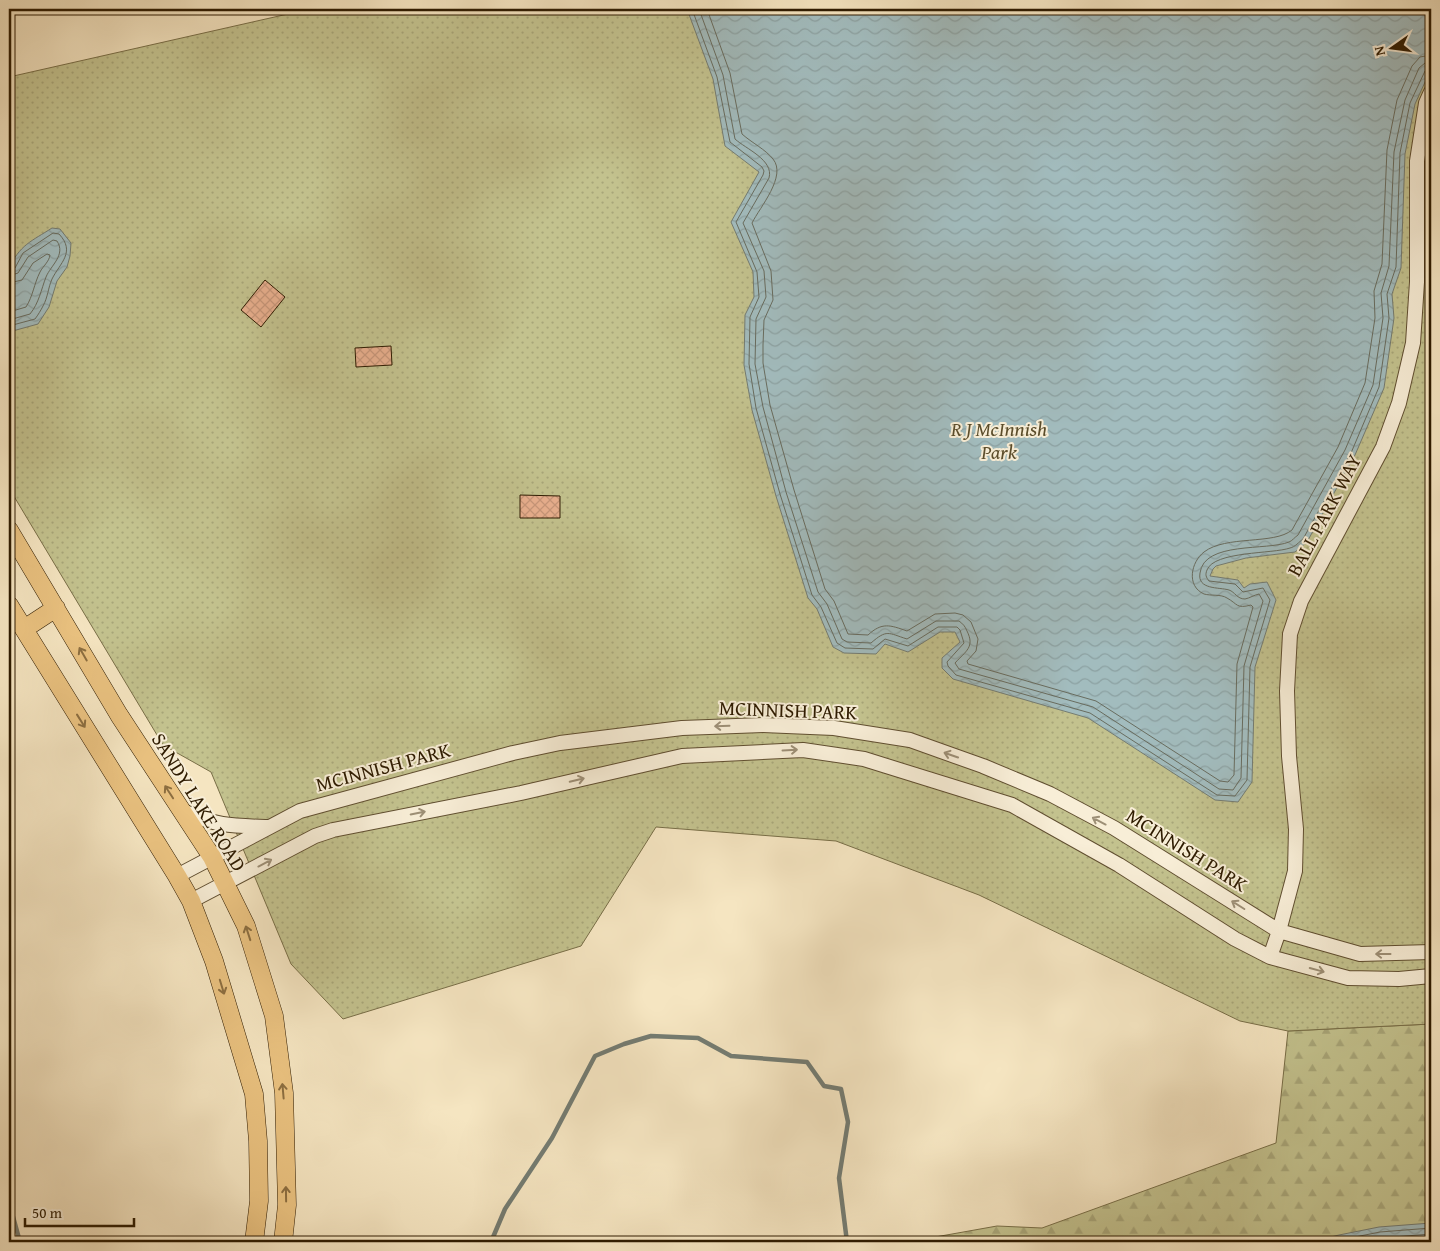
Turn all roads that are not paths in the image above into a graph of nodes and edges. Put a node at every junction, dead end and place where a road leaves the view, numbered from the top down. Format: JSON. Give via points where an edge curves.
{"nodes":[{"id":1,"x":1431,"y":92,"type":"edge"},
{"id":2,"x":9,"y":530,"type":"edge"},
{"id":3,"x":9,"y":605,"type":"edge"},
{"id":4,"x":56,"y":608,"type":"junction"},
{"id":5,"x":24,"y":629,"type":"junction"},
{"id":6,"x":181,"y":810,"type":"junction"},
{"id":7,"x":268,"y":827,"type":"junction"},
{"id":8,"x":212,"y":857,"type":"junction"},
{"id":9,"x":177,"y":876,"type":"junction"},
{"id":10,"x":225,"y":883,"type":"junction"},
{"id":11,"x":191,"y":901,"type":"junction"},
{"id":12,"x":1279,"y":931,"type":"junction"},
{"id":13,"x":1431,"y":952,"type":"edge"},
{"id":14,"x":1270,"y":957,"type":"junction"},
{"id":15,"x":1431,"y":976,"type":"edge"},
{"id":16,"x":254,"y":1242,"type":"edge"},
{"id":17,"x":283,"y":1242,"type":"edge"}],
"edges":[{"from":1,"to":12,"type":"street","name":"BALL PARK WAY","via":[[1426,103],[1417,161],[1417,282],[1413,343],[1399,403],[1383,447],[1301,601],[1290,634],[1287,691],[1296,870]]},
{"from":2,"to":4,"type":"main road","name":"SANDY LAKE ROAD"},
{"from":3,"to":5,"type":"main road"},
{"from":4,"to":5,"type":"main road"},
{"from":6,"to":4,"type":"main road","name":"SANDY LAKE ROAD","one_way":true,"via":[[119,715]]},
{"from":5,"to":9,"type":"main road","one_way":true},
{"from":6,"to":7,"type":"street","via":[[225,826]]},
{"from":6,"to":8,"type":"main road","name":"SANDY LAKE ROAD"},
{"from":7,"to":8,"type":"street","name":"MCINNISH PARK"},
{"from":12,"to":7,"type":"street","name":"MCINNISH PARK","one_way":true,"via":[[1114,828],[1050,794],[910,740],[834,728],[764,725],[682,728],[560,743],[300,811]]},
{"from":8,"to":9,"type":"street","name":"MCINNISH PARK"},
{"from":8,"to":10,"type":"main road","name":"SANDY LAKE ROAD"},
{"from":9,"to":11,"type":"main road"},
{"from":10,"to":11,"type":"street","name":"MCINNISH PARK"},
{"from":10,"to":14,"type":"street","name":"MCINNISH PARK","one_way":true,"via":[[315,836],[333,830],[682,756],[803,750],[864,759],[1012,805]]},
{"from":17,"to":10,"type":"main road","name":"SANDY LAKE ROAD","one_way":true,"via":[[286,1140],[284,1093],[274,1016],[246,926]]},
{"from":11,"to":16,"type":"main road","one_way":true,"via":[[214,961],[254,1094],[259,1200]]},
{"from":13,"to":12,"type":"street","name":"MCINNISH PARK","one_way":true,"via":[[1360,954]]},
{"from":12,"to":14,"type":"street","name":"BALL PARK WAY"},
{"from":14,"to":15,"type":"street","name":"MCINNISH PARK","one_way":true,"via":[[1348,978]]}]}
